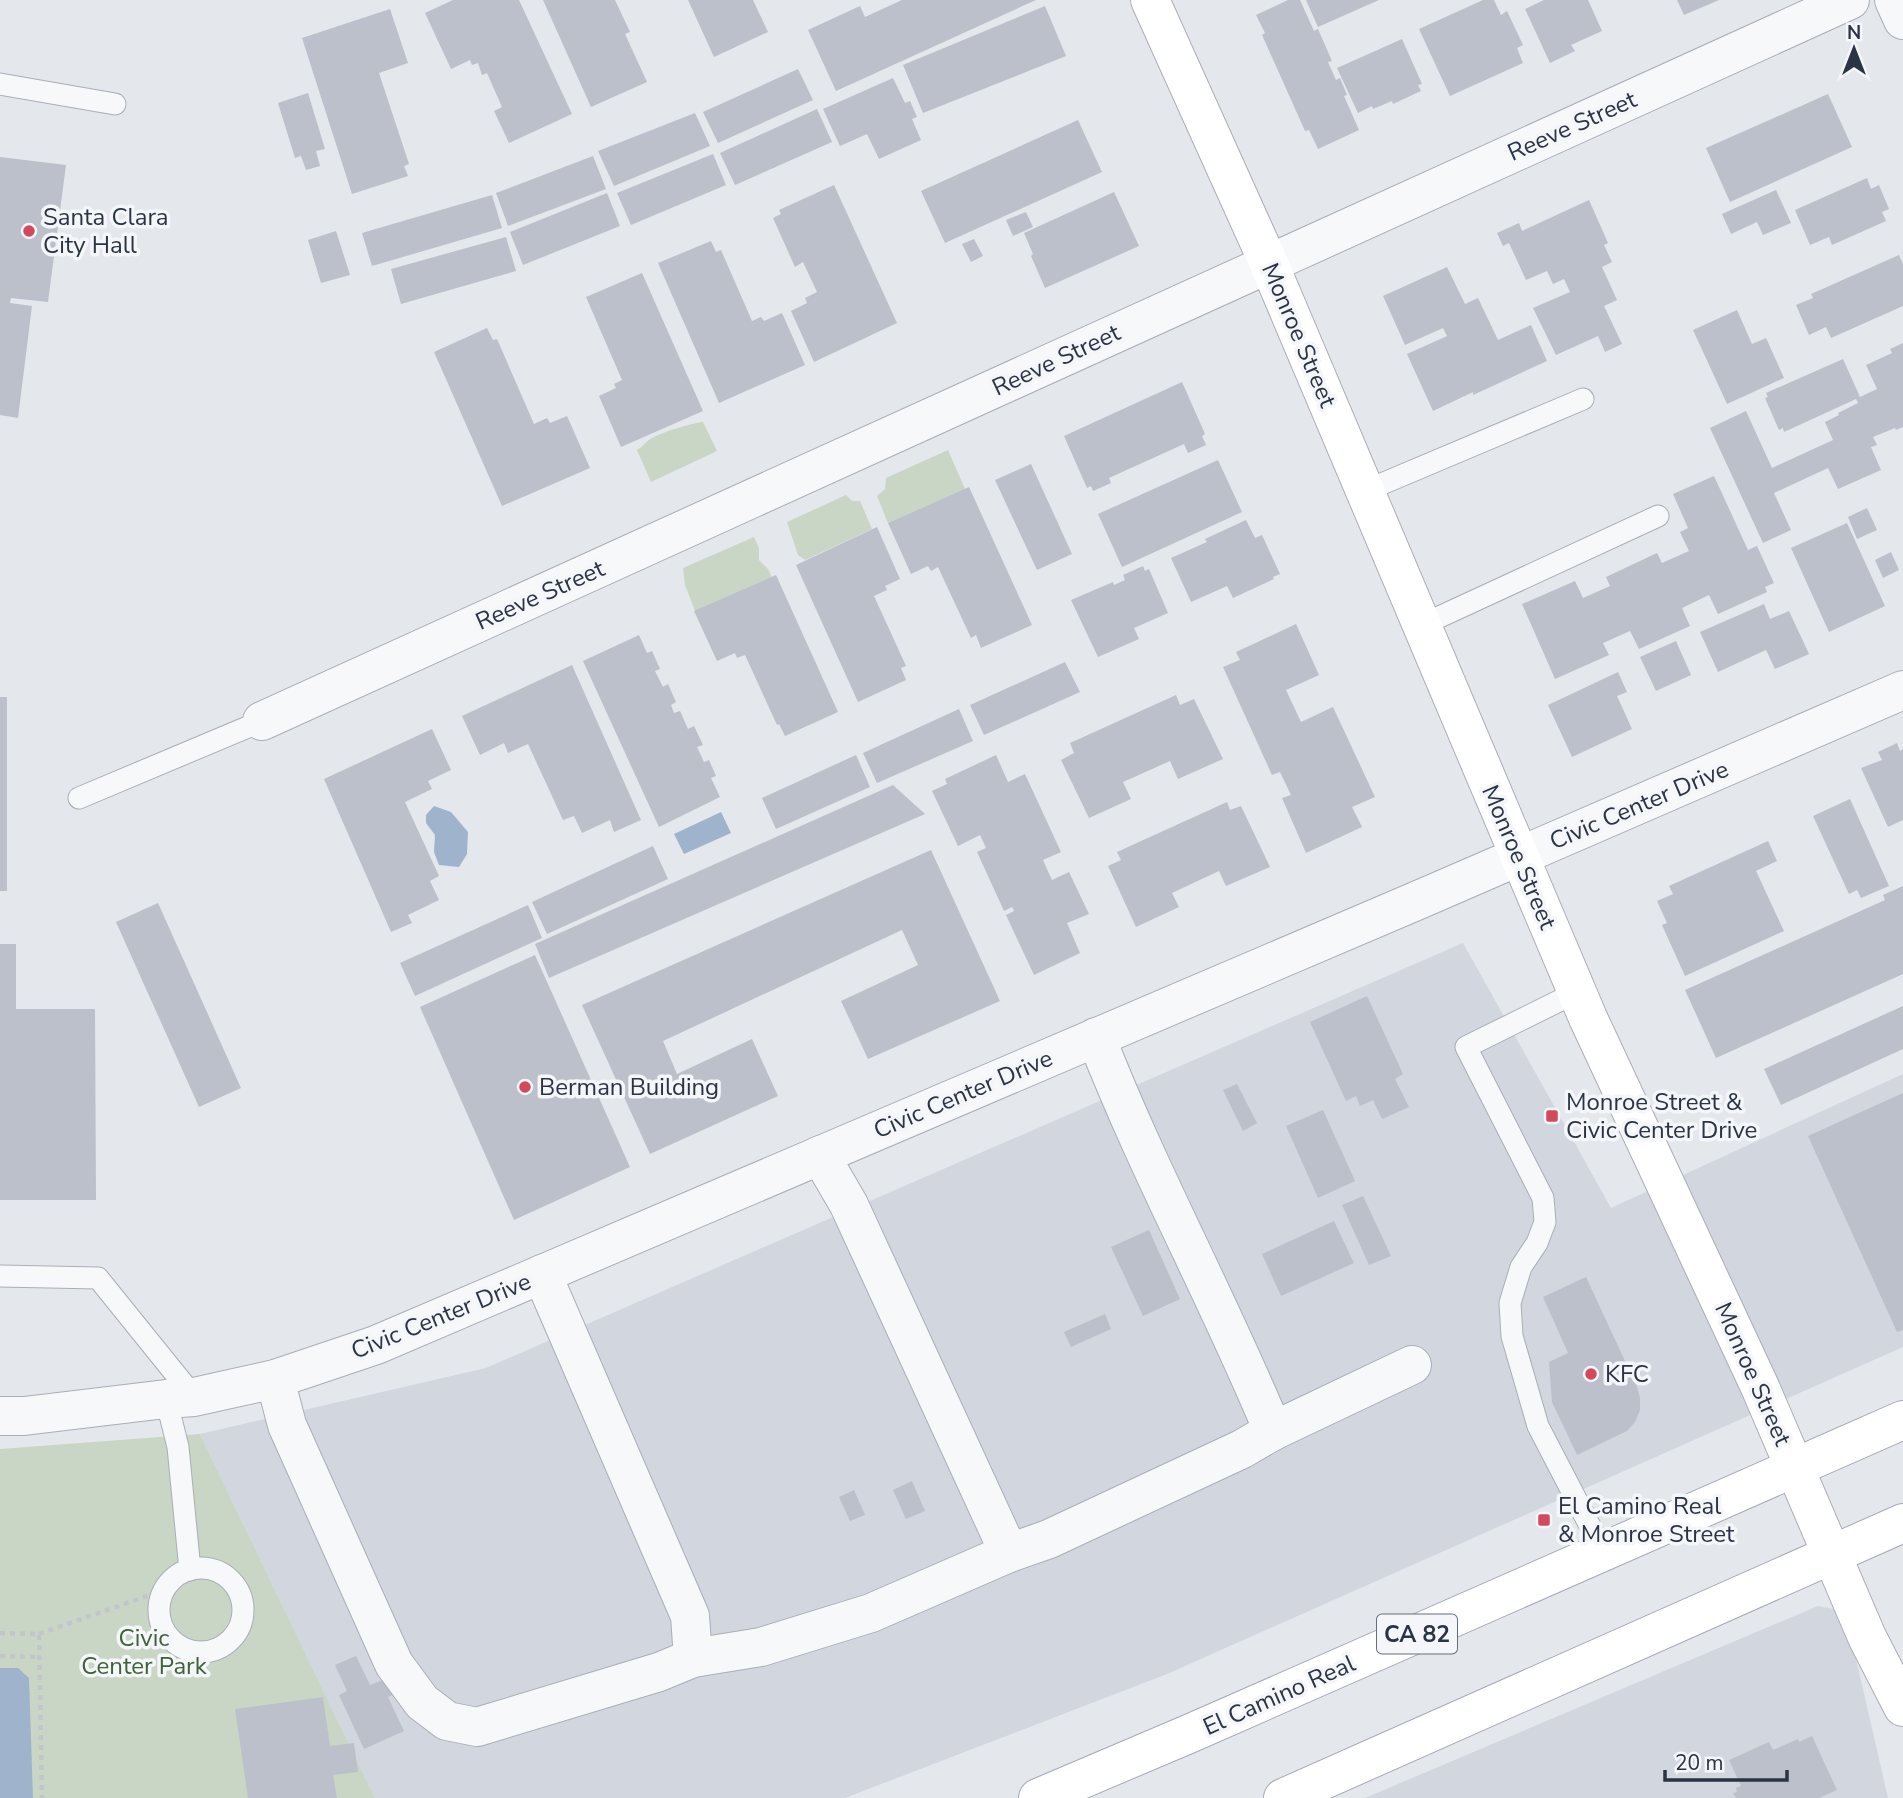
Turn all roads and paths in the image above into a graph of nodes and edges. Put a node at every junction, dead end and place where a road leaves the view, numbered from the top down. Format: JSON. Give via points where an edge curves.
{"nodes":[{"id":1,"x":1150,"y":0,"type":"edge"},
{"id":2,"x":1850,"y":0,"type":"edge"},
{"id":3,"x":1894,"y":0,"type":"edge"},
{"id":4,"x":1903,"y":20,"type":"edge"},
{"id":5,"x":0,"y":84,"type":"edge"},
{"id":6,"x":115,"y":104,"type":"dead end"},
{"id":7,"x":1269,"y":264,"type":"junction"},
{"id":8,"x":1583,"y":399,"type":"dead end"},
{"id":9,"x":1365,"y":491,"type":"junction"},
{"id":10,"x":1658,"y":516,"type":"dead end"},
{"id":11,"x":1422,"y":625,"type":"junction"},
{"id":12,"x":1903,"y":690,"type":"edge"},
{"id":13,"x":262,"y":721,"type":"joint"},
{"id":14,"x":79,"y":798,"type":"dead end"},
{"id":15,"x":1519,"y":856,"type":"junction"},
{"id":16,"x":1577,"y":992,"type":"junction"},
{"id":17,"x":1096,"y":1037,"type":"junction"},
{"id":18,"x":820,"y":1155,"type":"junction"},
{"id":19,"x":542,"y":1274,"type":"junction"},
{"id":20,"x":0,"y":1276,"type":"edge"},
{"id":21,"x":1412,"y":1365,"type":"dead end"},
{"id":22,"x":275,"y":1379,"type":"junction"},
{"id":23,"x":180,"y":1398,"type":"junction"},
{"id":24,"x":0,"y":1416,"type":"edge"},
{"id":25,"x":1903,"y":1420,"type":"edge"},
{"id":26,"x":1273,"y":1431,"type":"junction"},
{"id":27,"x":1795,"y":1469,"type":"junction"},
{"id":28,"x":1903,"y":1523,"type":"edge"},
{"id":29,"x":1009,"y":1553,"type":"junction"},
{"id":30,"x":1604,"y":1553,"type":"junction"},
{"id":31,"x":1832,"y":1555,"type":"junction"},
{"id":32,"x":190,"y":1570,"type":"junction"},
{"id":33,"x":164,"y":1590,"type":"junction"},
{"id":34,"x":0,"y":1633,"type":"edge"},
{"id":35,"x":39,"y":1634,"type":"junction"},
{"id":36,"x":0,"y":1656,"type":"edge"},
{"id":37,"x":40,"y":1657,"type":"junction"},
{"id":38,"x":693,"y":1658,"type":"junction"},
{"id":39,"x":1903,"y":1707,"type":"edge"},
{"id":40,"x":42,"y":1798,"type":"edge"},
{"id":41,"x":1038,"y":1798,"type":"edge"},
{"id":42,"x":1283,"y":1798,"type":"edge"}],
"edges":[{"from":1,"to":7,"type":"main road","name":"Monroe Street"},
{"from":2,"to":7,"type":"street","name":"Reeve Street"},
{"from":3,"to":4,"type":"street"},
{"from":5,"to":6,"type":"lane"},
{"from":7,"to":9,"type":"main road","name":"Monroe Street"},
{"from":7,"to":13,"type":"street","name":"Reeve Street"},
{"from":8,"to":9,"type":"lane"},
{"from":9,"to":11,"type":"main road","name":"Monroe Street"},
{"from":10,"to":11,"type":"lane"},
{"from":11,"to":15,"type":"main road","name":"Monroe Street"},
{"from":12,"to":15,"type":"street","name":"Civic Center Drive"},
{"from":13,"to":14,"type":"lane"},
{"from":15,"to":16,"type":"main road","name":"Monroe Street"},
{"from":15,"to":17,"type":"street","name":"Civic Center Drive"},
{"from":16,"to":27,"type":"main road","name":"Monroe Street"},
{"from":16,"to":30,"type":"lane","via":[[1466,1047],[1543,1198],[1545,1222],[1521,1268],[1510,1303],[1512,1336],[1538,1426]]},
{"from":17,"to":18,"type":"street","name":"Civic Center Drive"},
{"from":17,"to":26,"type":"street"},
{"from":18,"to":19,"type":"street","name":"Civic Center Drive"},
{"from":18,"to":29,"type":"street","via":[[849,1205]]},
{"from":19,"to":22,"type":"street","name":"Civic Center Drive","via":[[376,1345]]},
{"from":19,"to":38,"type":"street","via":[[690,1616]]},
{"from":20,"to":23,"type":"lane","via":[[98,1278]]},
{"from":21,"to":26,"type":"street"},
{"from":22,"to":23,"type":"street","name":"Civic Center Drive"},
{"from":22,"to":38,"type":"street","via":[[287,1425],[394,1664],[422,1702],[447,1721],[477,1727]]},
{"from":23,"to":24,"type":"street","name":"Civic Center Drive"},
{"from":23,"to":32,"type":"lane","via":[[178,1447]]},
{"from":25,"to":27,"type":"main road","name":"El Camino Real","number":"CA 82"},
{"from":26,"to":29,"type":"street","via":[[1049,1539]]},
{"from":27,"to":30,"type":"main road","name":"El Camino Real","number":"CA 82"},
{"from":27,"to":31,"type":"main road","name":"Monroe Street"},
{"from":28,"to":31,"type":"main road"},
{"from":29,"to":38,"type":"street","via":[[871,1613],[761,1647]]},
{"from":30,"to":41,"type":"main road","name":"El Camino Real","number":"CA 82"},
{"from":31,"to":39,"type":"main road","name":"Monroe Street"},
{"from":31,"to":42,"type":"main road"},
{"from":32,"to":33,"type":"lane"},
{"from":32,"to":33,"type":"lane","via":[[219,1572],[239,1591],[243,1620],[228,1644],[201,1653],[174,1643],[160,1618]]},
{"from":33,"to":35,"type":"path"},
{"from":34,"to":35,"type":"path"},
{"from":35,"to":37,"type":"path"},
{"from":36,"to":37,"type":"path"},
{"from":37,"to":40,"type":"path"}]}
